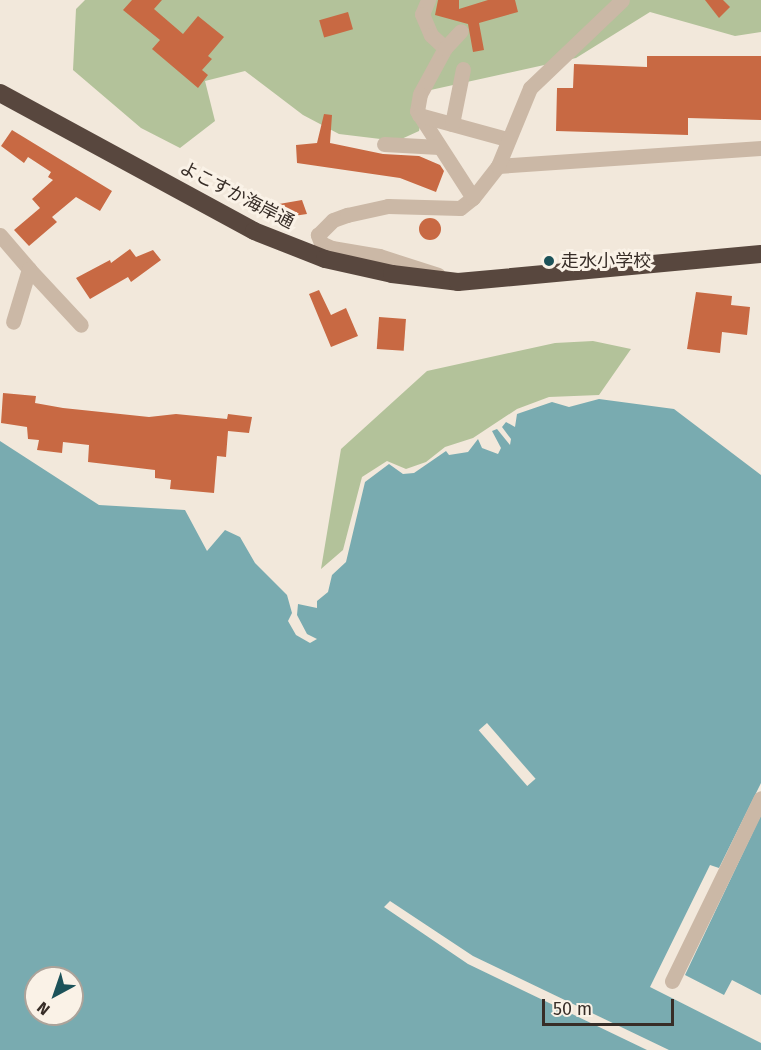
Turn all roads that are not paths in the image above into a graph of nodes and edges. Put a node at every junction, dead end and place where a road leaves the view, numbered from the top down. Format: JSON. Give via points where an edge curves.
{"nodes":[{"id":1,"x":428,"y":0,"type":"edge"},
{"id":2,"x":622,"y":0,"type":"edge"},
{"id":3,"x":462,"y":31,"type":"dead end"},
{"id":4,"x":445,"y":48,"type":"junction"},
{"id":5,"x":463,"y":69,"type":"dead end"},
{"id":6,"x":0,"y":93,"type":"edge"},
{"id":7,"x":419,"y":115,"type":"junction"},
{"id":8,"x":452,"y":124,"type":"junction"},
{"id":9,"x":507,"y":138,"type":"junction"},
{"id":10,"x":384,"y":144,"type":"dead end"},
{"id":11,"x":439,"y":147,"type":"junction"},
{"id":12,"x":761,"y":148,"type":"edge"},
{"id":13,"x":498,"y":166,"type":"junction"},
{"id":14,"x":473,"y":198,"type":"junction"},
{"id":15,"x":0,"y":235,"type":"edge"},
{"id":16,"x":761,"y":254,"type":"edge"},
{"id":17,"x":29,"y":269,"type":"junction"},
{"id":18,"x":458,"y":282,"type":"junction"},
{"id":19,"x":13,"y":322,"type":"dead end"},
{"id":20,"x":81,"y":325,"type":"dead end"},
{"id":21,"x":761,"y":798,"type":"edge"},
{"id":22,"x":672,"y":981,"type":"dead end"}],
"edges":[{"from":1,"to":4,"type":"street","via":[[422,14],[431,35]]},
{"from":2,"to":9,"type":"street","via":[[530,88]]},
{"from":3,"to":4,"type":"street"},
{"from":4,"to":7,"type":"street","via":[[420,94]]},
{"from":5,"to":8,"type":"street"},
{"from":6,"to":18,"type":"highway","name":"よこすか海岸通","via":[[254,231],[325,259],[392,274]]},
{"from":7,"to":8,"type":"street"},
{"from":7,"to":11,"type":"street"},
{"from":8,"to":9,"type":"street"},
{"from":9,"to":13,"type":"street"},
{"from":10,"to":11,"type":"street"},
{"from":11,"to":14,"type":"street"},
{"from":12,"to":13,"type":"street"},
{"from":13,"to":14,"type":"street"},
{"from":14,"to":18,"type":"street","via":[[460,208],[388,206],[347,215],[333,220],[318,235],[321,243],[332,248],[379,256]]},
{"from":15,"to":17,"type":"street"},
{"from":16,"to":18,"type":"highway","name":"よこすか海岸通"},
{"from":17,"to":19,"type":"street"},
{"from":17,"to":20,"type":"street"},
{"from":21,"to":22,"type":"street"}]}
